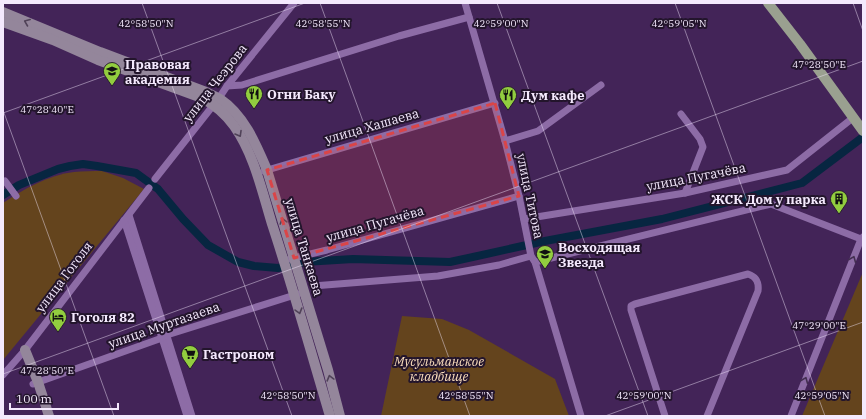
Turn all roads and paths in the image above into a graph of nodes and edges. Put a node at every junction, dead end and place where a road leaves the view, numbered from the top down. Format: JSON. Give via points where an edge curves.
{"nodes":[{"id":1,"x":294,"y":3,"type":"edge"},
{"id":2,"x":465,"y":3,"type":"edge"},
{"id":3,"x":769,"y":3,"type":"edge"},
{"id":4,"x":3,"y":12,"type":"edge"},
{"id":5,"x":469,"y":17,"type":"junction"},
{"id":6,"x":3,"y":22,"type":"edge"},
{"id":7,"x":601,"y":85,"type":"dead end"},
{"id":8,"x":227,"y":86,"type":"junction"},
{"id":9,"x":216,"y":102,"type":"junction"},
{"id":10,"x":495,"y":103,"type":"junction"},
{"id":11,"x":681,"y":114,"type":"dead end"},
{"id":12,"x":859,"y":123,"type":"edge"},
{"id":13,"x":505,"y":141,"type":"junction"},
{"id":14,"x":267,"y":170,"type":"junction"},
{"id":15,"x":256,"y":173,"type":"junction"},
{"id":16,"x":155,"y":179,"type":"dead end"},
{"id":17,"x":5,"y":181,"type":"dead end"},
{"id":18,"x":149,"y":188,"type":"dead end"},
{"id":19,"x":685,"y":193,"type":"junction"},
{"id":20,"x":16,"y":196,"type":"dead end"},
{"id":21,"x":519,"y":196,"type":"junction"},
{"id":22,"x":127,"y":217,"type":"junction"},
{"id":23,"x":524,"y":219,"type":"junction"},
{"id":24,"x":862,"y":238,"type":"edge"},
{"id":25,"x":290,"y":259,"type":"junction"},
{"id":26,"x":533,"y":259,"type":"junction"},
{"id":27,"x":304,"y":291,"type":"junction"},
{"id":28,"x":164,"y":337,"type":"junction"},
{"id":29,"x":23,"y":352,"type":"junction"},
{"id":30,"x":3,"y":375,"type":"edge"},
{"id":31,"x":35,"y":383,"type":"junction"},
{"id":32,"x":43,"y":416,"type":"edge"},
{"id":33,"x":49,"y":416,"type":"edge"},
{"id":34,"x":187,"y":416,"type":"edge"},
{"id":35,"x":192,"y":416,"type":"edge"},
{"id":36,"x":330,"y":416,"type":"edge"},
{"id":37,"x":340,"y":416,"type":"edge"},
{"id":38,"x":582,"y":416,"type":"edge"},
{"id":39,"x":665,"y":416,"type":"edge"},
{"id":40,"x":707,"y":416,"type":"edge"},
{"id":41,"x":790,"y":416,"type":"edge"}],
"edges":[{"from":1,"to":8,"type":"street","name":"улица Чеэрова"},
{"from":2,"to":5,"type":"street","name":"улица Титова"},
{"from":3,"to":12,"type":"main road"},
{"from":9,"to":4,"type":"main road","one_way":true},
{"from":5,"to":8,"type":"street","via":[[242,84]]},
{"from":5,"to":10,"type":"street","name":"улица Титова"},
{"from":6,"to":9,"type":"main road","via":[[98,60]]},
{"from":7,"to":13,"type":"street","via":[[538,131]]},
{"from":8,"to":9,"type":"street","name":"улица Чеэрова"},
{"from":9,"to":14,"type":"main road","name":"улица Танкаева","via":[[232,109],[242,121]]},
{"from":9,"to":15,"type":"main road","name":"улица Танкаева","one_way":true,"via":[[247,149]]},
{"from":9,"to":16,"type":"street","name":"улица Чеэрова"},
{"from":10,"to":13,"type":"street","name":"улица Титова"},
{"from":10,"to":14,"type":"street","name":"улица Хашаева"},
{"from":11,"to":19,"type":"street","via":[[703,147]]},
{"from":12,"to":19,"type":"street","name":"улица Пугачёва","via":[[787,170]]},
{"from":13,"to":21,"type":"street","name":"улица Титова"},
{"from":14,"to":15,"type":"street","name":"улица Хашаева"},
{"from":25,"to":14,"type":"main road","name":"улица Танкаева","one_way":true},
{"from":15,"to":25,"type":"main road","name":"улица Танкаева"},
{"from":17,"to":20,"type":"street"},
{"from":18,"to":22,"type":"street","name":"улица Гоголя"},
{"from":19,"to":23,"type":"street","name":"улица Пугачёва"},
{"from":21,"to":23,"type":"street","name":"улица Титова"},
{"from":21,"to":25,"type":"street","name":"улица Пугачёва"},
{"from":22,"to":28,"type":"street"},
{"from":22,"to":29,"type":"street","name":"улица Гоголя"},
{"from":23,"to":26,"type":"street","name":"улица Титова"},
{"from":24,"to":26,"type":"street","name":"улица Муртазаева","via":[[771,204]]},
{"from":41,"to":24,"type":"street","one_way":true},
{"from":25,"to":27,"type":"main road","name":"улица Танкаева","via":[[293,272]]},
{"from":26,"to":27,"type":"street","name":"улица Муртазаева","via":[[438,276]]},
{"from":26,"to":38,"type":"street","name":"улица Титова"},
{"from":27,"to":28,"type":"street","name":"улица Муртазаева"},
{"from":27,"to":36,"type":"main road","name":"улица Танкаева","one_way":true},
{"from":37,"to":27,"type":"main road","name":"улица Танкаева","one_way":true},
{"from":28,"to":31,"type":"street","name":"улица Муртазаева"},
{"from":28,"to":34,"type":"street"},
{"from":28,"to":35,"type":"street"},
{"from":29,"to":30,"type":"street","name":"улица Гоголя"},
{"from":29,"to":31,"type":"main road"},
{"from":31,"to":32,"type":"main road"},
{"from":31,"to":33,"type":"main road"},
{"from":39,"to":40,"type":"street","via":[[631,310],[632,306],[752,275],[756,279],[758,291]]}]}
